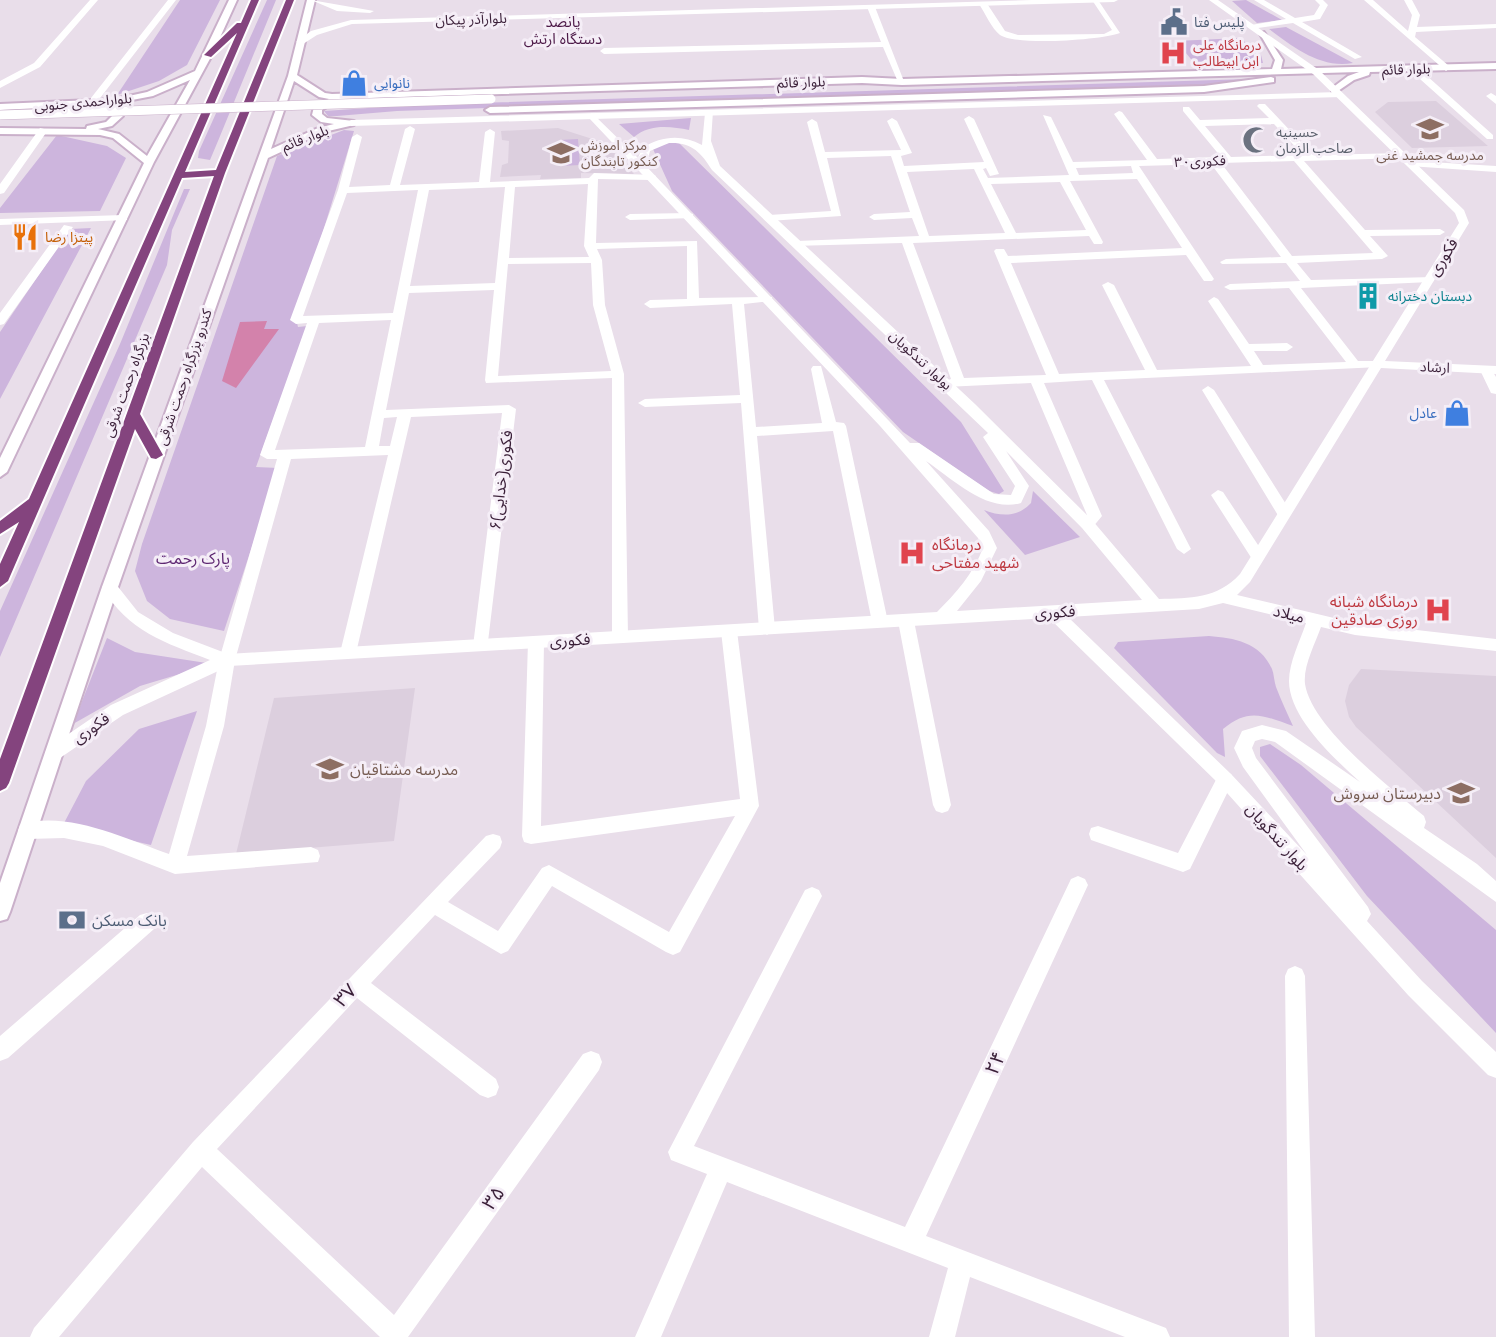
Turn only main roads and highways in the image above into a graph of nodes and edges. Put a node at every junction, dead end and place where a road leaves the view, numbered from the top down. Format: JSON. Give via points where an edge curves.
{"nodes":[{"id":1,"x":255,"y":0,"type":"edge"},
{"id":2,"x":290,"y":0,"type":"edge"},
{"id":3,"x":247,"y":18,"type":"junction"},
{"id":4,"x":208,"y":55,"type":"road end"},
{"id":5,"x":220,"y":173,"type":"junction"},
{"id":6,"x":177,"y":176,"type":"junction"},
{"id":7,"x":133,"y":414,"type":"junction"},
{"id":8,"x":156,"y":455,"type":"road end"},
{"id":9,"x":36,"y":500,"type":"junction"},
{"id":10,"x":0,"y":529,"type":"edge"},
{"id":11,"x":0,"y":581,"type":"edge"},
{"id":12,"x":0,"y":783,"type":"edge"}],
"edges":[{"from":1,"to":3,"type":"highway"},
{"from":2,"to":5,"type":"highway","name":"بزرگراه رحمت شرقی"},
{"from":3,"to":4,"type":"highway"},
{"from":3,"to":6,"type":"highway"},
{"from":5,"to":6,"type":"highway"},
{"from":5,"to":7,"type":"highway","name":"بزرگراه رحمت شرقی"},
{"from":6,"to":9,"type":"highway"},
{"from":7,"to":8,"type":"highway"},
{"from":7,"to":12,"type":"highway","name":"بزرگراه رحمت شرقی"},
{"from":9,"to":10,"type":"highway"},
{"from":9,"to":11,"type":"highway"}]}
